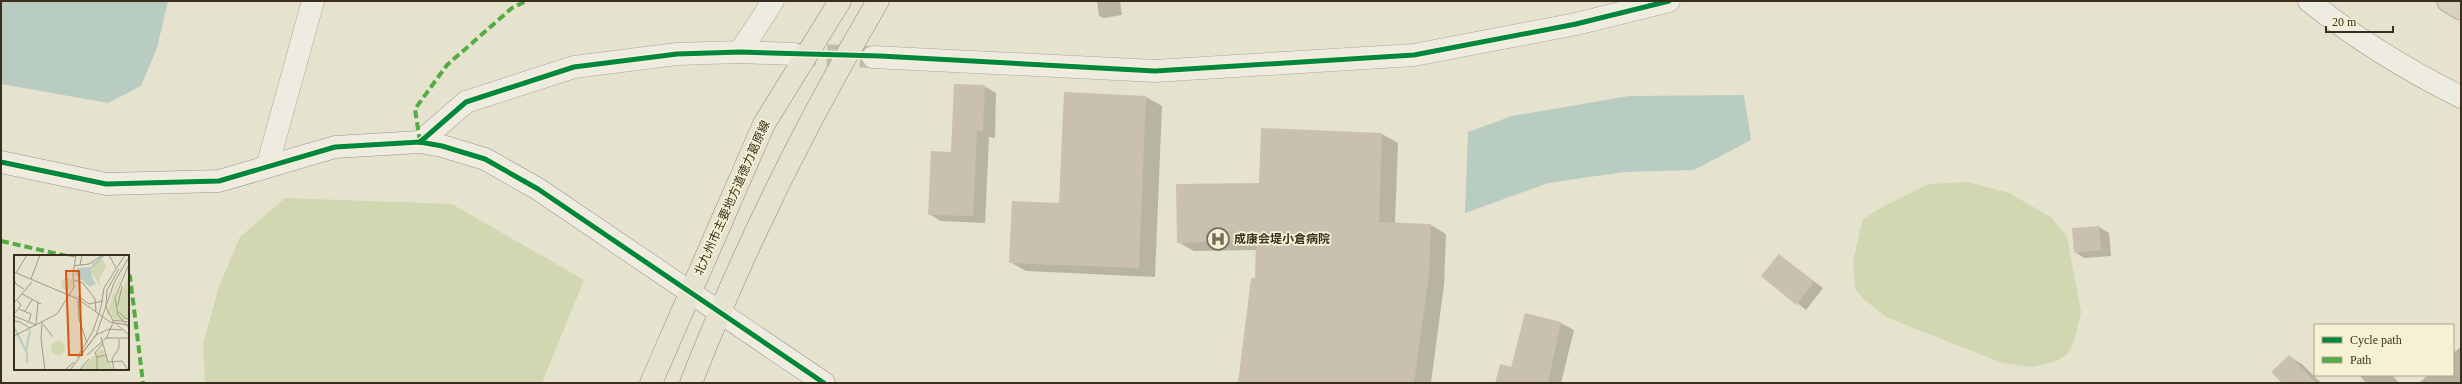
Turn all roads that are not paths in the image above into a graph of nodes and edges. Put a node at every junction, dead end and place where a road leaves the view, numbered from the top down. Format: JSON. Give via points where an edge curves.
{"nodes":[{"id":1,"x":313,"y":1,"type":"edge"},
{"id":2,"x":773,"y":1,"type":"edge"},
{"id":3,"x":840,"y":1,"type":"edge"},
{"id":4,"x":878,"y":1,"type":"edge"},
{"id":5,"x":1669,"y":1,"type":"edge"},
{"id":6,"x":2309,"y":1,"type":"edge"},
{"id":7,"x":2448,"y":1,"type":"edge"},
{"id":8,"x":2461,"y":9,"type":"edge"},
{"id":9,"x":740,"y":52,"type":"junction"},
{"id":10,"x":794,"y":54,"type":"tunnel mouth"},
{"id":11,"x":873,"y":56,"type":"tunnel mouth"},
{"id":12,"x":2461,"y":98,"type":"edge"},
{"id":13,"x":420,"y":142,"type":"junction"},
{"id":14,"x":1,"y":162,"type":"edge"},
{"id":15,"x":267,"y":167,"type":"junction"},
{"id":16,"x":690,"y":292,"type":"junction"},
{"id":17,"x":719,"y":312,"type":"junction"},
{"id":18,"x":651,"y":383,"type":"edge"},
{"id":19,"x":691,"y":383,"type":"edge"},
{"id":20,"x":824,"y":383,"type":"edge"}],
"edges":[{"from":1,"to":15,"type":"street"},
{"from":2,"to":9,"type":"street"},
{"from":3,"to":16,"type":"main road","name":"北九州市主要地方道徳力葛原線","via":[[764,124]]},
{"from":4,"to":17,"type":"main road","via":[[815,111],[769,200]]},
{"from":5,"to":11,"type":"street","via":[[1576,24],[1414,55],[1155,71]]},
{"from":6,"to":12,"type":"street","via":[[2342,27],[2415,75]]},
{"from":7,"to":8,"type":"highway"},
{"from":9,"to":10,"type":"street"},
{"from":9,"to":13,"type":"street","via":[[678,54],[574,67],[466,102]]},
{"from":13,"to":15,"type":"street","via":[[335,147]]},
{"from":13,"to":16,"type":"street","via":[[484,159],[531,185]]},
{"from":14,"to":15,"type":"street","via":[[106,184],[219,181]]},
{"from":16,"to":17,"type":"street"},
{"from":16,"to":18,"type":"main road","name":"北九州市主要地方道徳力葛原線"},
{"from":17,"to":19,"type":"main road"},
{"from":17,"to":20,"type":"street"}]}
